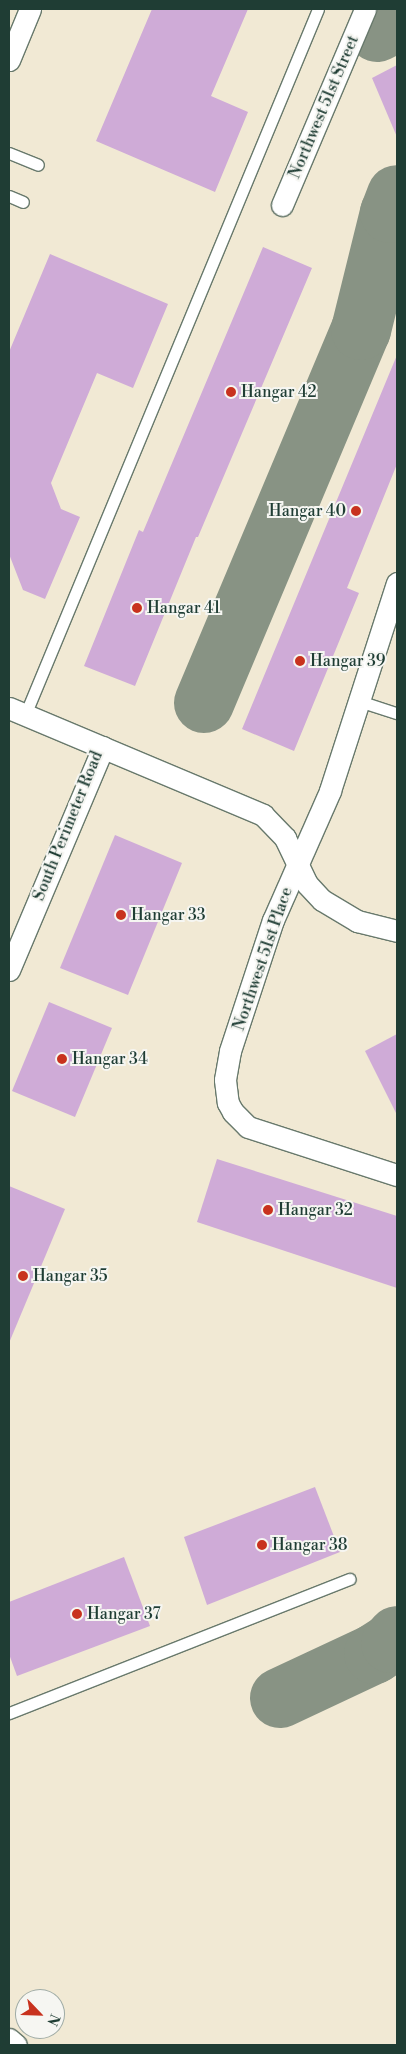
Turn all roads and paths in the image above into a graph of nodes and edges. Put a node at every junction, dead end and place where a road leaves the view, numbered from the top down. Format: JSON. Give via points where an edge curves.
{"nodes":[{"id":1,"x":30,"y":9,"type":"edge"},
{"id":2,"x":318,"y":9,"type":"edge"},
{"id":3,"x":366,"y":9,"type":"edge"},
{"id":4,"x":9,"y":60,"type":"edge"},
{"id":5,"x":9,"y":153,"type":"edge"},
{"id":6,"x":38,"y":165,"type":"dead end"},
{"id":7,"x":9,"y":196,"type":"edge"},
{"id":8,"x":23,"y":202,"type":"dead end"},
{"id":9,"x":282,"y":205,"type":"dead end"},
{"id":10,"x":397,"y":583,"type":"edge"},
{"id":11,"x":359,"y":701,"type":"junction"},
{"id":12,"x":17,"y":711,"type":"edge"},
{"id":13,"x":397,"y":713,"type":"edge"},
{"id":14,"x":103,"y":747,"type":"junction"},
{"id":15,"x":297,"y":866,"type":"junction"},
{"id":16,"x":397,"y":932,"type":"edge"},
{"id":17,"x":9,"y":970,"type":"edge"},
{"id":18,"x":397,"y":1175,"type":"edge"},
{"id":19,"x":350,"y":1579,"type":"dead end"},
{"id":20,"x":9,"y":1713,"type":"edge"},
{"id":21,"x":9,"y":2039,"type":"edge"},
{"id":22,"x":16,"y":2045,"type":"edge"}],
"edges":[{"from":1,"to":4,"type":"street"},
{"from":2,"to":12,"type":"lane"},
{"from":3,"to":9,"type":"street","name":"Northwest 51st Street"},
{"from":5,"to":6,"type":"lane"},
{"from":7,"to":8,"type":"lane"},
{"from":10,"to":11,"type":"street","name":"Northwest 51st Place"},
{"from":11,"to":13,"type":"lane"},
{"from":11,"to":15,"type":"street","name":"Northwest 51st Place","via":[[330,791]]},
{"from":12,"to":14,"type":"street","name":"South Perimeter Road"},
{"from":14,"to":15,"type":"street","via":[[263,815],[284,838]]},
{"from":14,"to":17,"type":"street","name":"South Perimeter Road"},
{"from":15,"to":16,"type":"street","via":[[314,892],[334,908],[357,921]]},
{"from":15,"to":18,"type":"street","name":"Northwest 51st Place","via":[[273,920],[230,1051],[225,1080],[228,1103],[248,1127]]},
{"from":19,"to":20,"type":"lane"},
{"from":21,"to":22,"type":"street"}]}
